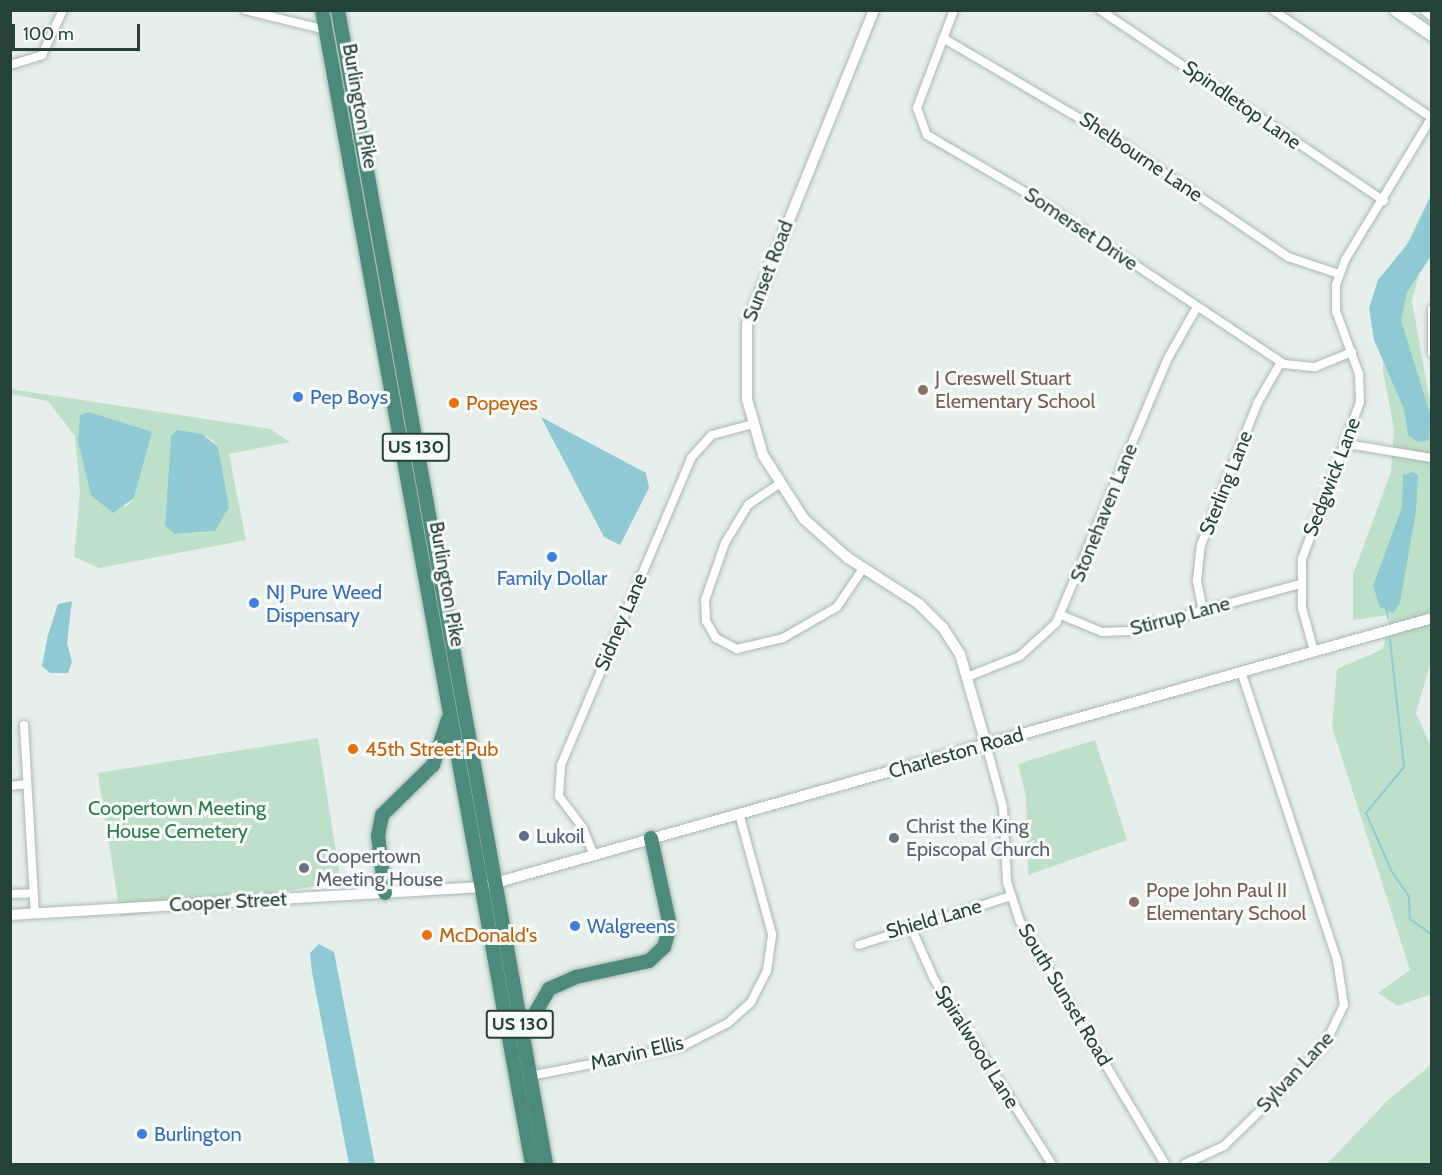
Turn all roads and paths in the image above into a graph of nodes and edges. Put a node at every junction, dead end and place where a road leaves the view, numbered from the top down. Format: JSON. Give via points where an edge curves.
{"nodes":[{"id":1,"x":63,"y":10,"type":"edge"},
{"id":2,"x":245,"y":10,"type":"edge"},
{"id":3,"x":322,"y":10,"type":"edge"},
{"id":4,"x":338,"y":10,"type":"edge"},
{"id":5,"x":874,"y":10,"type":"edge"},
{"id":6,"x":954,"y":10,"type":"edge"},
{"id":7,"x":1100,"y":10,"type":"edge"},
{"id":8,"x":1273,"y":10,"type":"edge"},
{"id":9,"x":1396,"y":10,"type":"edge"},
{"id":10,"x":1427,"y":10,"type":"edge"},
{"id":11,"x":1431,"y":14,"type":"edge"},
{"id":12,"x":326,"y":30,"type":"junction"},
{"id":13,"x":1431,"y":35,"type":"edge"},
{"id":14,"x":943,"y":38,"type":"junction"},
{"id":15,"x":10,"y":65,"type":"edge"},
{"id":16,"x":1431,"y":118,"type":"edge"},
{"id":17,"x":1384,"y":201,"type":"junction"},
{"id":18,"x":1339,"y":274,"type":"junction"},
{"id":19,"x":1197,"y":307,"type":"junction"},
{"id":20,"x":1431,"y":309,"type":"edge"},
{"id":21,"x":1352,"y":352,"type":"junction"},
{"id":22,"x":1431,"y":353,"type":"edge"},
{"id":23,"x":1281,"y":362,"type":"junction"},
{"id":24,"x":753,"y":424,"type":"junction"},
{"id":25,"x":1347,"y":444,"type":"junction"},
{"id":26,"x":1431,"y":458,"type":"edge"},
{"id":27,"x":778,"y":484,"type":"junction"},
{"id":28,"x":864,"y":567,"type":"junction"},
{"id":29,"x":1300,"y":584,"type":"junction"},
{"id":30,"x":1203,"y":610,"type":"junction"},
{"id":31,"x":1061,"y":615,"type":"junction"},
{"id":32,"x":1431,"y":618,"type":"edge"},
{"id":33,"x":1314,"y":651,"type":"junction"},
{"id":34,"x":1241,"y":672,"type":"junction"},
{"id":35,"x":967,"y":677,"type":"junction"},
{"id":36,"x":450,"y":711,"type":"junction"},
{"id":37,"x":24,"y":725,"type":"dead end"},
{"id":38,"x":986,"y":744,"type":"junction"},
{"id":39,"x":27,"y":784,"type":"junction"},
{"id":40,"x":10,"y":786,"type":"edge"},
{"id":41,"x":739,"y":813,"type":"junction"},
{"id":42,"x":651,"y":838,"type":"junction"},
{"id":43,"x":592,"y":853,"type":"junction"},
{"id":44,"x":488,"y":885,"type":"junction"},
{"id":45,"x":33,"y":893,"type":"junction"},
{"id":46,"x":385,"y":893,"type":"junction"},
{"id":47,"x":10,"y":894,"type":"edge"},
{"id":48,"x":1011,"y":896,"type":"junction"},
{"id":49,"x":35,"y":913,"type":"junction"},
{"id":50,"x":10,"y":915,"type":"edge"},
{"id":51,"x":910,"y":925,"type":"junction"},
{"id":52,"x":859,"y":945,"type":"dead end"},
{"id":53,"x":522,"y":1036,"type":"junction"},
{"id":54,"x":530,"y":1076,"type":"junction"},
{"id":55,"x":532,"y":1164,"type":"edge"},
{"id":56,"x":546,"y":1164,"type":"edge"},
{"id":57,"x":1052,"y":1164,"type":"edge"},
{"id":58,"x":1165,"y":1164,"type":"edge"},
{"id":59,"x":1185,"y":1164,"type":"edge"}],
"edges":[{"from":1,"to":15,"type":"street","via":[[42,55]]},
{"from":2,"to":12,"type":"street"},
{"from":3,"to":12,"type":"highway","name":"Burlington Pike","number":"US 130"},
{"from":4,"to":44,"type":"highway","name":"Burlington Pike","number":"US 130"},
{"from":5,"to":24,"type":"street","name":"Sunset Road","via":[[747,324],[744,380]]},
{"from":6,"to":14,"type":"street","name":"Somerset Drive"},
{"from":7,"to":17,"type":"street","name":"Spindletop Lane"},
{"from":8,"to":16,"type":"street"},
{"from":9,"to":13,"type":"main road"},
{"from":10,"to":11,"type":"main road"},
{"from":12,"to":36,"type":"highway","name":"Burlington Pike","number":"US 130"},
{"from":14,"to":18,"type":"street","name":"Shelbourne Lane","via":[[1104,132],[1288,257]]},
{"from":14,"to":19,"type":"street","name":"Somerset Drive","via":[[916,108],[927,135],[1032,196]]},
{"from":16,"to":17,"type":"street","name":"Sedgwick Lane"},
{"from":17,"to":18,"type":"street","name":"Sedgwick Lane"},
{"from":18,"to":21,"type":"street","name":"Sedgwick Lane","via":[[1336,311]]},
{"from":19,"to":23,"type":"street","name":"Somerset Drive"},
{"from":19,"to":31,"type":"street","name":"Stonehaven Lane","via":[[1168,358]]},
{"from":20,"to":22,"type":"street"},
{"from":21,"to":23,"type":"street","name":"Somerset Drive","via":[[1315,367]]},
{"from":21,"to":25,"type":"street","name":"Sedgwick Lane","via":[[1360,395]]},
{"from":23,"to":30,"type":"street","name":"Sterling Lane","via":[[1258,402],[1201,545],[1197,580]]},
{"from":24,"to":27,"type":"street","name":"Sunset Road"},
{"from":24,"to":43,"type":"street","name":"Sidney Lane","via":[[712,435],[691,458],[561,765],[559,796],[583,828]]},
{"from":25,"to":26,"type":"street"},
{"from":25,"to":29,"type":"street","name":"Sedgwick Lane","via":[[1305,547]]},
{"from":27,"to":28,"type":"street","name":"Sunset Road","via":[[817,532]]},
{"from":27,"to":28,"type":"street","via":[[742,513],[719,558],[705,610],[717,638],[737,649],[783,638],[837,607]]},
{"from":28,"to":35,"type":"street","name":"Sunset Road","via":[[932,616],[960,654]]},
{"from":29,"to":30,"type":"street","name":"Stirrup Lane"},
{"from":29,"to":33,"type":"street","name":"Sedgwick Lane"},
{"from":30,"to":31,"type":"street","name":"Stirrup Lane","via":[[1114,633]]},
{"from":31,"to":35,"type":"street","name":"Stonehaven Lane","via":[[1029,651]]},
{"from":32,"to":33,"type":"street","name":"Charleston Road"},
{"from":33,"to":34,"type":"street","name":"Charleston Road"},
{"from":34,"to":38,"type":"street","name":"Charleston Road"},
{"from":34,"to":59,"type":"street","name":"Sylvan Lane","via":[[1337,960],[1344,1005],[1325,1044],[1272,1100],[1224,1146]]},
{"from":35,"to":38,"type":"street","name":"Sunset Road"},
{"from":36,"to":44,"type":"highway","name":"Burlington Pike","number":"US 130"},
{"from":36,"to":46,"type":"highway","via":[[433,765],[382,815],[378,836]]},
{"from":37,"to":39,"type":"street"},
{"from":38,"to":41,"type":"street","name":"Charleston Road"},
{"from":38,"to":48,"type":"street","name":"South Sunset Road","via":[[1004,807]]},
{"from":39,"to":40,"type":"street"},
{"from":39,"to":45,"type":"street"},
{"from":41,"to":42,"type":"street","name":"Charleston Road"},
{"from":41,"to":54,"type":"street","name":"Marvin Ellis","via":[[768,909],[770,959],[751,1002],[710,1034],[683,1046]]},
{"from":42,"to":43,"type":"street","name":"Charleston Road"},
{"from":42,"to":53,"type":"highway","via":[[669,920],[664,947],[649,961],[549,989]]},
{"from":43,"to":44,"type":"street","name":"Charleston Road"},
{"from":44,"to":46,"type":"street","name":"Cooper Street"},
{"from":44,"to":53,"type":"highway","name":"Burlington Pike","number":"US 130"},
{"from":44,"to":55,"type":"highway","name":"Burlington Pike","number":"US 130"},
{"from":45,"to":47,"type":"street"},
{"from":45,"to":49,"type":"street"},
{"from":46,"to":49,"type":"street","name":"Cooper Street"},
{"from":48,"to":51,"type":"street","name":"Shield Lane"},
{"from":48,"to":58,"type":"street","name":"South Sunset Road","via":[[1031,945]]},
{"from":49,"to":50,"type":"street","name":"Cooper Street"},
{"from":51,"to":52,"type":"street","name":"Shield Lane"},
{"from":51,"to":57,"type":"street","name":"Spiralwood Lane","via":[[934,979]]},
{"from":53,"to":54,"type":"highway","name":"Burlington Pike","number":"US 130"},
{"from":54,"to":56,"type":"highway","name":"Burlington Pike","number":"US 130"}]}
